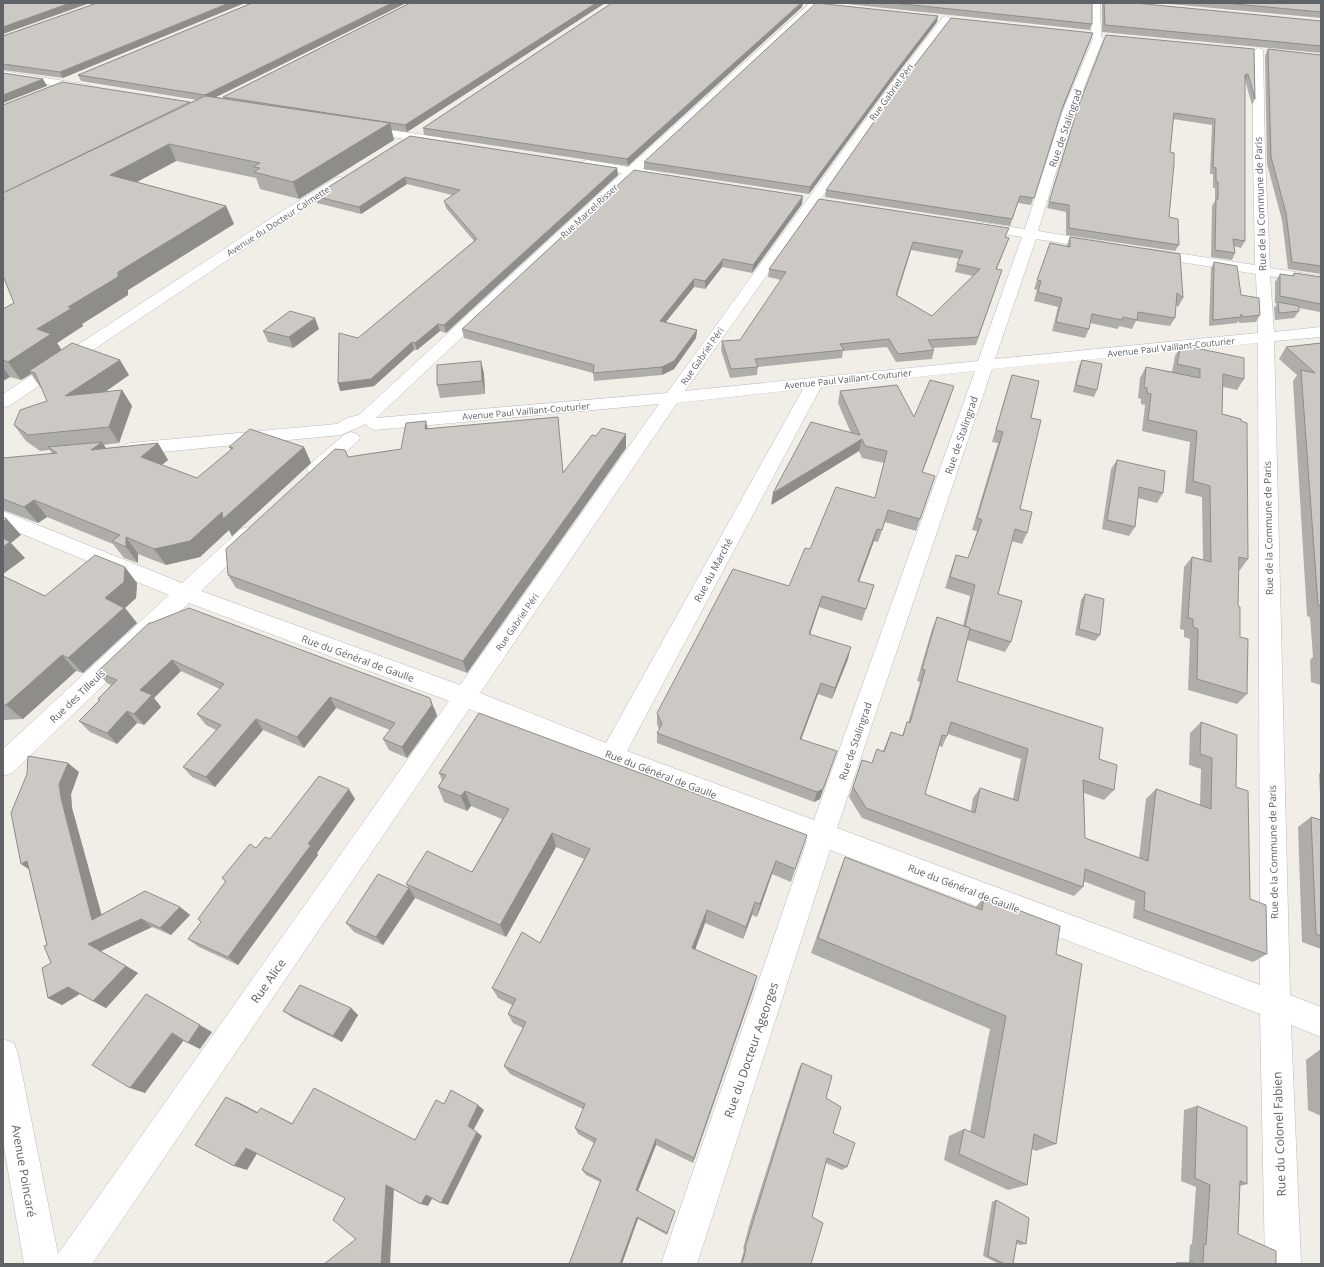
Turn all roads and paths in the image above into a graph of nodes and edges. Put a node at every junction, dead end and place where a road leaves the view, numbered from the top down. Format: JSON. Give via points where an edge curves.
{"nodes":[{"id":1,"x":798,"y":3,"type":"edge"},
{"id":2,"x":1096,"y":3,"type":"edge"},
{"id":3,"x":816,"y":4,"type":"edge"},
{"id":4,"x":946,"y":19,"type":"dead end"},
{"id":5,"x":1092,"y":35,"type":"junction"},
{"id":6,"x":1108,"y":37,"type":"edge"},
{"id":7,"x":1258,"y":51,"type":"dead end"},
{"id":8,"x":3,"y":74,"type":"edge"},
{"id":9,"x":83,"y":76,"type":"edge"},
{"id":10,"x":64,"y":84,"type":"junction"},
{"id":11,"x":102,"y":90,"type":"edge"},
{"id":12,"x":45,"y":92,"type":"edge"},
{"id":13,"x":348,"y":127,"type":"edge"},
{"id":14,"x":424,"y":128,"type":"edge"},
{"id":15,"x":410,"y":137,"type":"junction"},
{"id":16,"x":453,"y":143,"type":"edge"},
{"id":17,"x":396,"y":146,"type":"edge"},
{"id":18,"x":577,"y":163,"type":"edge"},
{"id":19,"x":631,"y":171,"type":"junction"},
{"id":20,"x":348,"y":176,"type":"edge"},
{"id":21,"x":670,"y":178,"type":"edge"},
{"id":22,"x":966,"y":224,"type":"edge"},
{"id":23,"x":1030,"y":234,"type":"junction"},
{"id":24,"x":1114,"y":247,"type":"edge"},
{"id":25,"x":1137,"y":251,"type":"edge"},
{"id":26,"x":1262,"y":271,"type":"junction"},
{"id":27,"x":1321,"y":280,"type":"edge"},
{"id":28,"x":1321,"y":332,"type":"edge"},
{"id":29,"x":1266,"y":337,"type":"junction"},
{"id":30,"x":986,"y":364,"type":"junction"},
{"id":31,"x":814,"y":384,"type":"junction"},
{"id":32,"x":672,"y":398,"type":"junction"},
{"id":33,"x":3,"y":402,"type":"edge"},
{"id":34,"x":371,"y":421,"type":"junction"},
{"id":35,"x":346,"y":433,"type":"junction"},
{"id":36,"x":112,"y":451,"type":"edge"},
{"id":37,"x":306,"y":479,"type":"edge"},
{"id":38,"x":3,"y":518,"type":"edge"},
{"id":39,"x":260,"y":522,"type":"edge"},
{"id":40,"x":185,"y":593,"type":"junction"},
{"id":41,"x":465,"y":697,"type":"junction"},
{"id":42,"x":612,"y":756,"type":"junction"},
{"id":43,"x":3,"y":765,"type":"edge"},
{"id":44,"x":822,"y":835,"type":"junction"},
{"id":45,"x":1275,"y":1005,"type":"junction"},
{"id":46,"x":1321,"y":1022,"type":"edge"},
{"id":47,"x":3,"y":1054,"type":"edge"},
{"id":48,"x":42,"y":1264,"type":"edge"},
{"id":49,"x":72,"y":1264,"type":"edge"},
{"id":50,"x":679,"y":1264,"type":"edge"},
{"id":51,"x":1283,"y":1264,"type":"edge"}],
"edges":[{"from":1,"to":3,"type":"street"},
{"from":2,"to":5,"type":"street","name":"Rue de Stalingrad"},
{"from":3,"to":19,"type":"street","name":"Rue Marcel Risser"},
{"from":4,"to":32,"type":"street","name":"Rue Gabriel Péri"},
{"from":5,"to":6,"type":"street"},
{"from":5,"to":23,"type":"street","name":"Rue de Stalingrad","via":[[1098,39],[1068,114]]},
{"from":7,"to":26,"type":"street","name":"Rue de la Commune de Paris"},
{"from":8,"to":10,"type":"street"},
{"from":9,"to":10,"type":"street"},
{"from":10,"to":11,"type":"street"},
{"from":10,"to":12,"type":"street"},
{"from":13,"to":15,"type":"street"},
{"from":14,"to":15,"type":"street"},
{"from":15,"to":16,"type":"street"},
{"from":15,"to":17,"type":"street"},
{"from":18,"to":19,"type":"street"},
{"from":19,"to":21,"type":"street"},
{"from":19,"to":34,"type":"street","name":"Rue Marcel Risser"},
{"from":20,"to":33,"type":"street","name":"Avenue du Docteur Calmette"},
{"from":22,"to":23,"type":"street"},
{"from":23,"to":24,"type":"street"},
{"from":23,"to":30,"type":"street","name":"Rue de Stalingrad"},
{"from":25,"to":26,"type":"street"},
{"from":26,"to":27,"type":"street"},
{"from":26,"to":29,"type":"street","name":"Rue de la Commune de Paris"},
{"from":28,"to":29,"type":"street","name":"Avenue Paul Vaillant-Couturier"},
{"from":29,"to":30,"type":"street","name":"Avenue Paul Vaillant-Couturier"},
{"from":29,"to":45,"type":"street","name":"Rue de la Commune de Paris"},
{"from":30,"to":31,"type":"street","name":"Avenue Paul Vaillant-Couturier"},
{"from":30,"to":44,"type":"street","name":"Rue de Stalingrad"},
{"from":31,"to":32,"type":"street","name":"Avenue Paul Vaillant-Couturier"},
{"from":31,"to":42,"type":"street","name":"Rue du Marché"},
{"from":32,"to":34,"type":"street","name":"Avenue Paul Vaillant-Couturier"},
{"from":32,"to":41,"type":"street","name":"Rue Gabriel Péri"},
{"from":34,"to":35,"type":"street","via":[[353,422]]},
{"from":35,"to":36,"type":"street"},
{"from":35,"to":37,"type":"street"},
{"from":38,"to":40,"type":"street","name":"Rue du Général de Gaulle"},
{"from":39,"to":40,"type":"street"},
{"from":40,"to":41,"type":"street","name":"Rue du Général de Gaulle"},
{"from":40,"to":43,"type":"street","name":"Rue des Tilleuls"},
{"from":41,"to":42,"type":"street","name":"Rue du Général de Gaulle"},
{"from":41,"to":49,"type":"street","name":"Rue Alice"},
{"from":42,"to":44,"type":"street","name":"Rue du Général de Gaulle"},
{"from":44,"to":45,"type":"street","name":"Rue du Général de Gaulle"},
{"from":44,"to":50,"type":"street","name":"Rue du Docteur Ageorges"},
{"from":45,"to":46,"type":"street","name":"Rue du Général de Gaulle"},
{"from":45,"to":51,"type":"street","name":"Rue du Colonel Fabien"},
{"from":47,"to":48,"type":"street","name":"Avenue Poincaré"}]}
